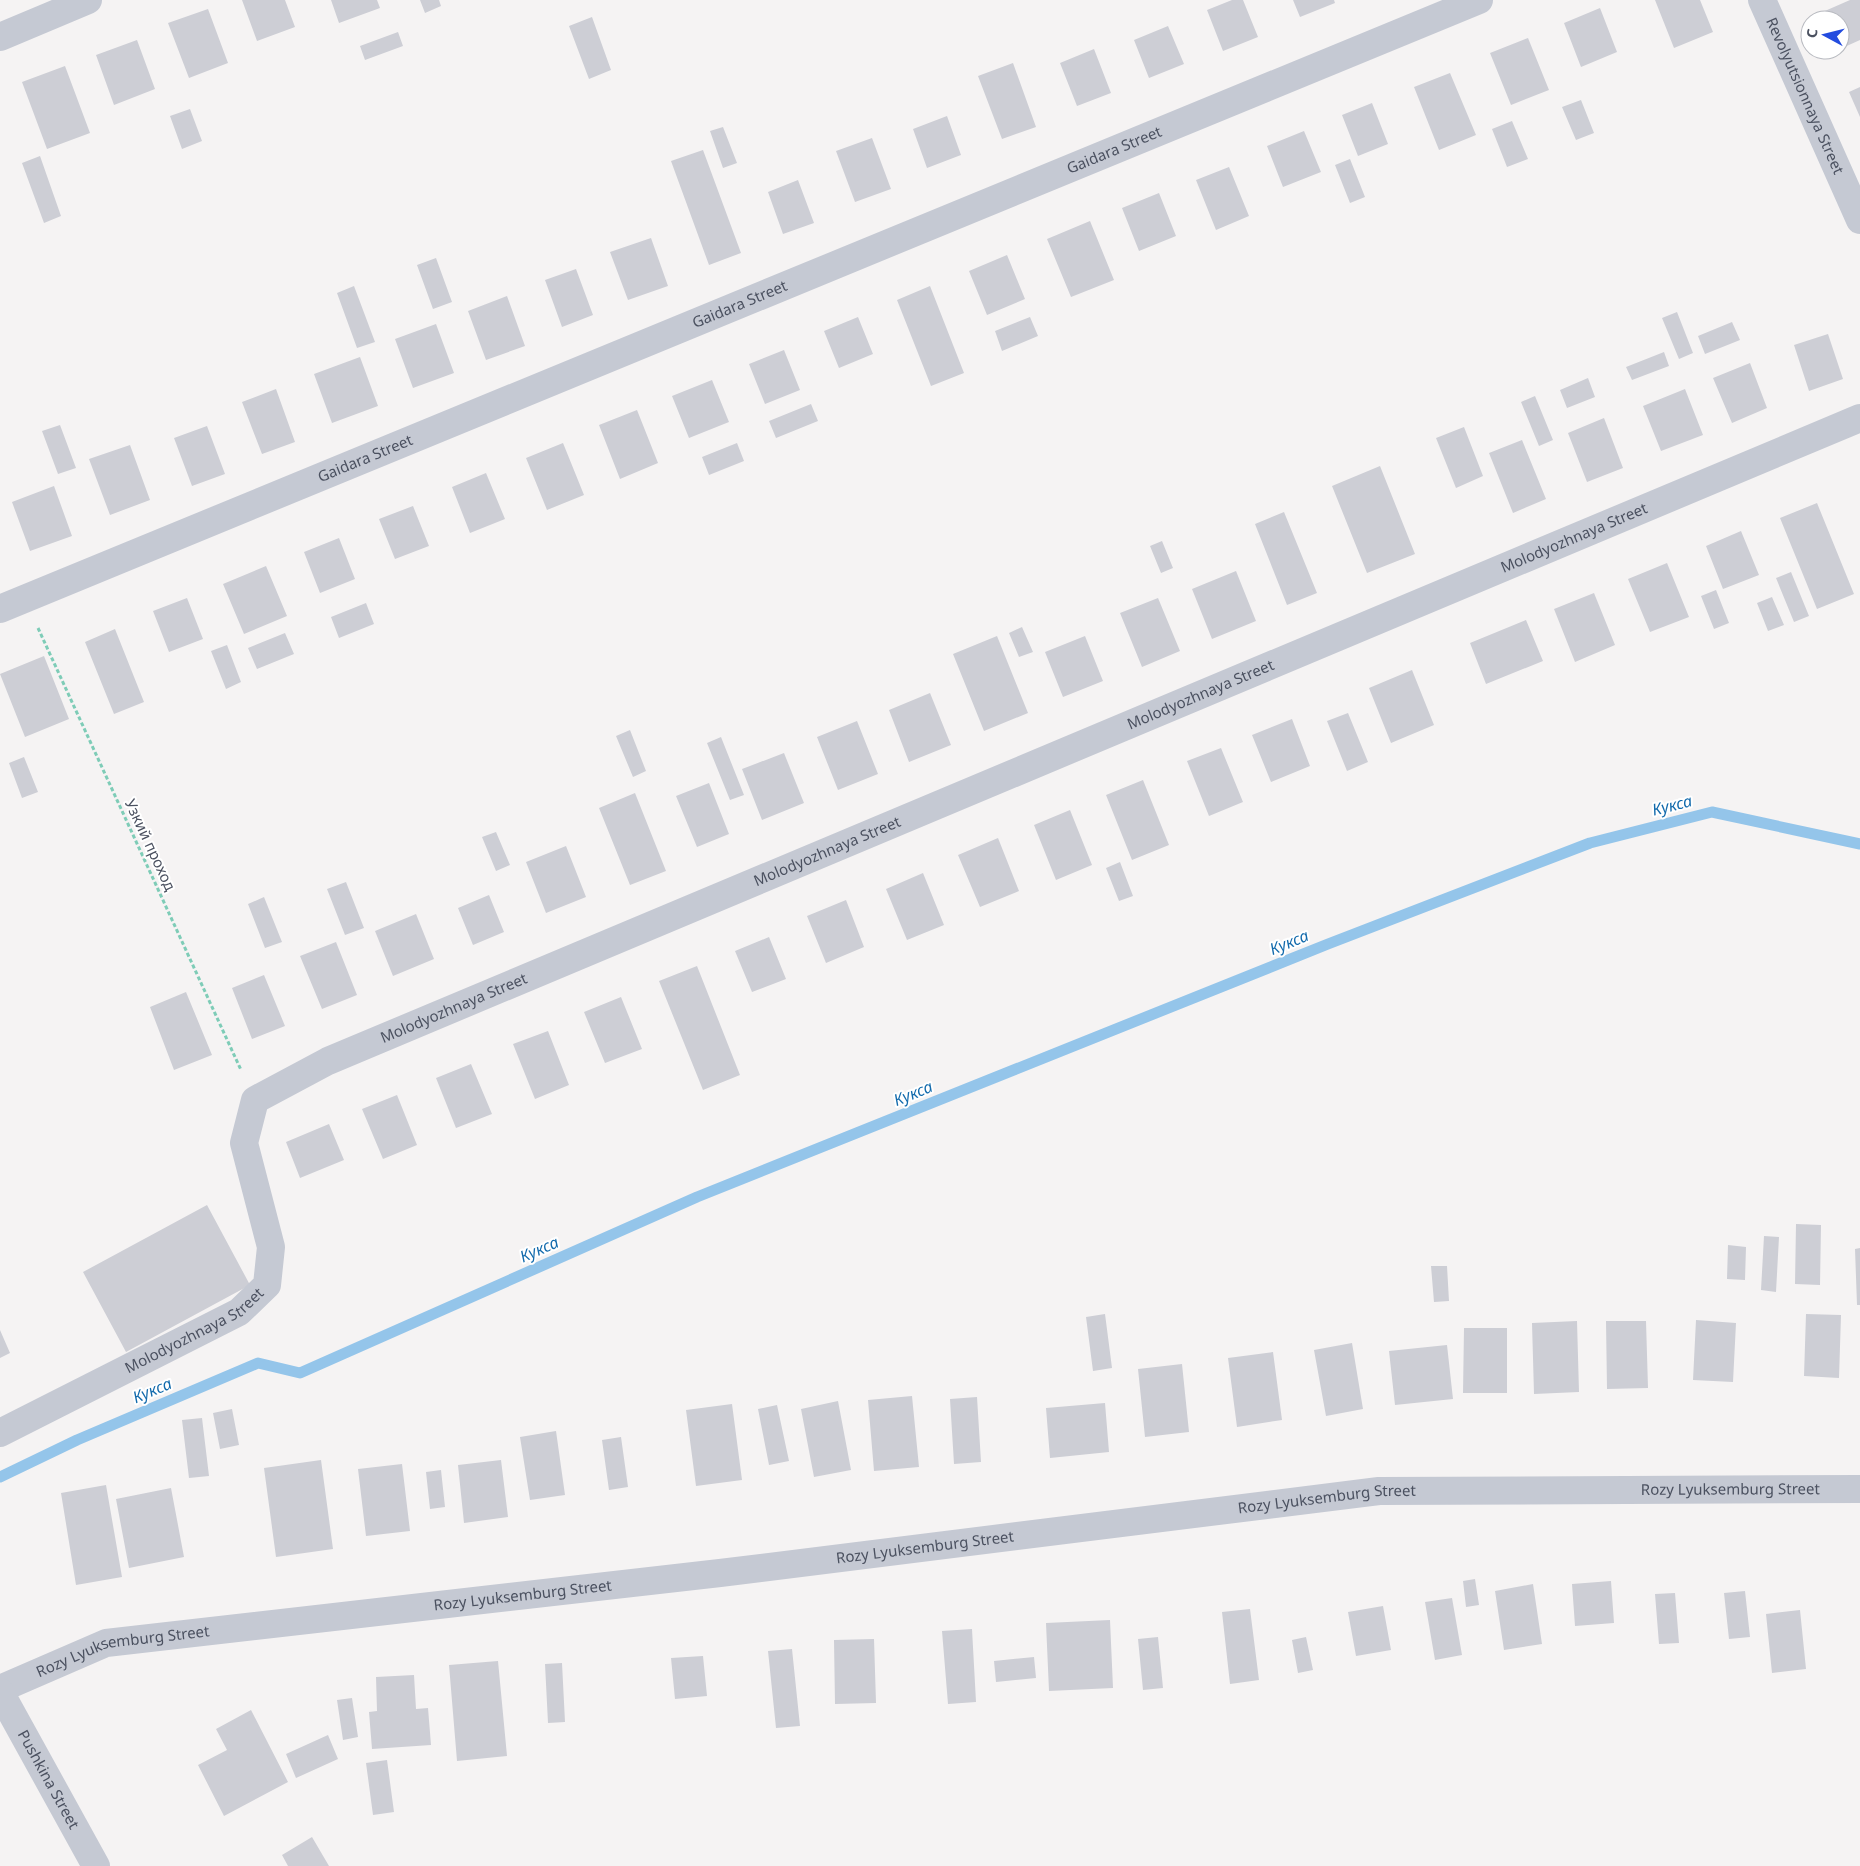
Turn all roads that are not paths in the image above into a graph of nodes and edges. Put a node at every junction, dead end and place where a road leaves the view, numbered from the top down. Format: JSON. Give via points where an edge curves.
{"nodes":[{"id":1,"x":88,"y":0,"type":"edge"},
{"id":2,"x":1478,"y":0,"type":"edge"},
{"id":3,"x":1762,"y":0,"type":"edge"},
{"id":4,"x":0,"y":37,"type":"edge"},
{"id":5,"x":1860,"y":220,"type":"edge"},
{"id":6,"x":1860,"y":418,"type":"edge"},
{"id":7,"x":0,"y":609,"type":"edge"},
{"id":8,"x":0,"y":1433,"type":"edge"},
{"id":9,"x":1860,"y":1489,"type":"edge"},
{"id":10,"x":0,"y":1691,"type":"edge"},
{"id":11,"x":96,"y":1866,"type":"edge"}],
"edges":[{"from":1,"to":4,"type":"street"},
{"from":2,"to":7,"type":"street","name":"Gaidara Street"},
{"from":3,"to":5,"type":"street","name":"Revolyutsionnaya Street"},
{"from":6,"to":8,"type":"street","name":"Molodyozhnaya Street","via":[[328,1061],[255,1100],[244,1143],[271,1247],[267,1285],[239,1312]]},
{"from":9,"to":10,"type":"street","name":"Rozy Lyuksemburg Street","via":[[1379,1491],[720,1573],[106,1643]]},
{"from":10,"to":11,"type":"street","name":"Pushkina Street"}]}
